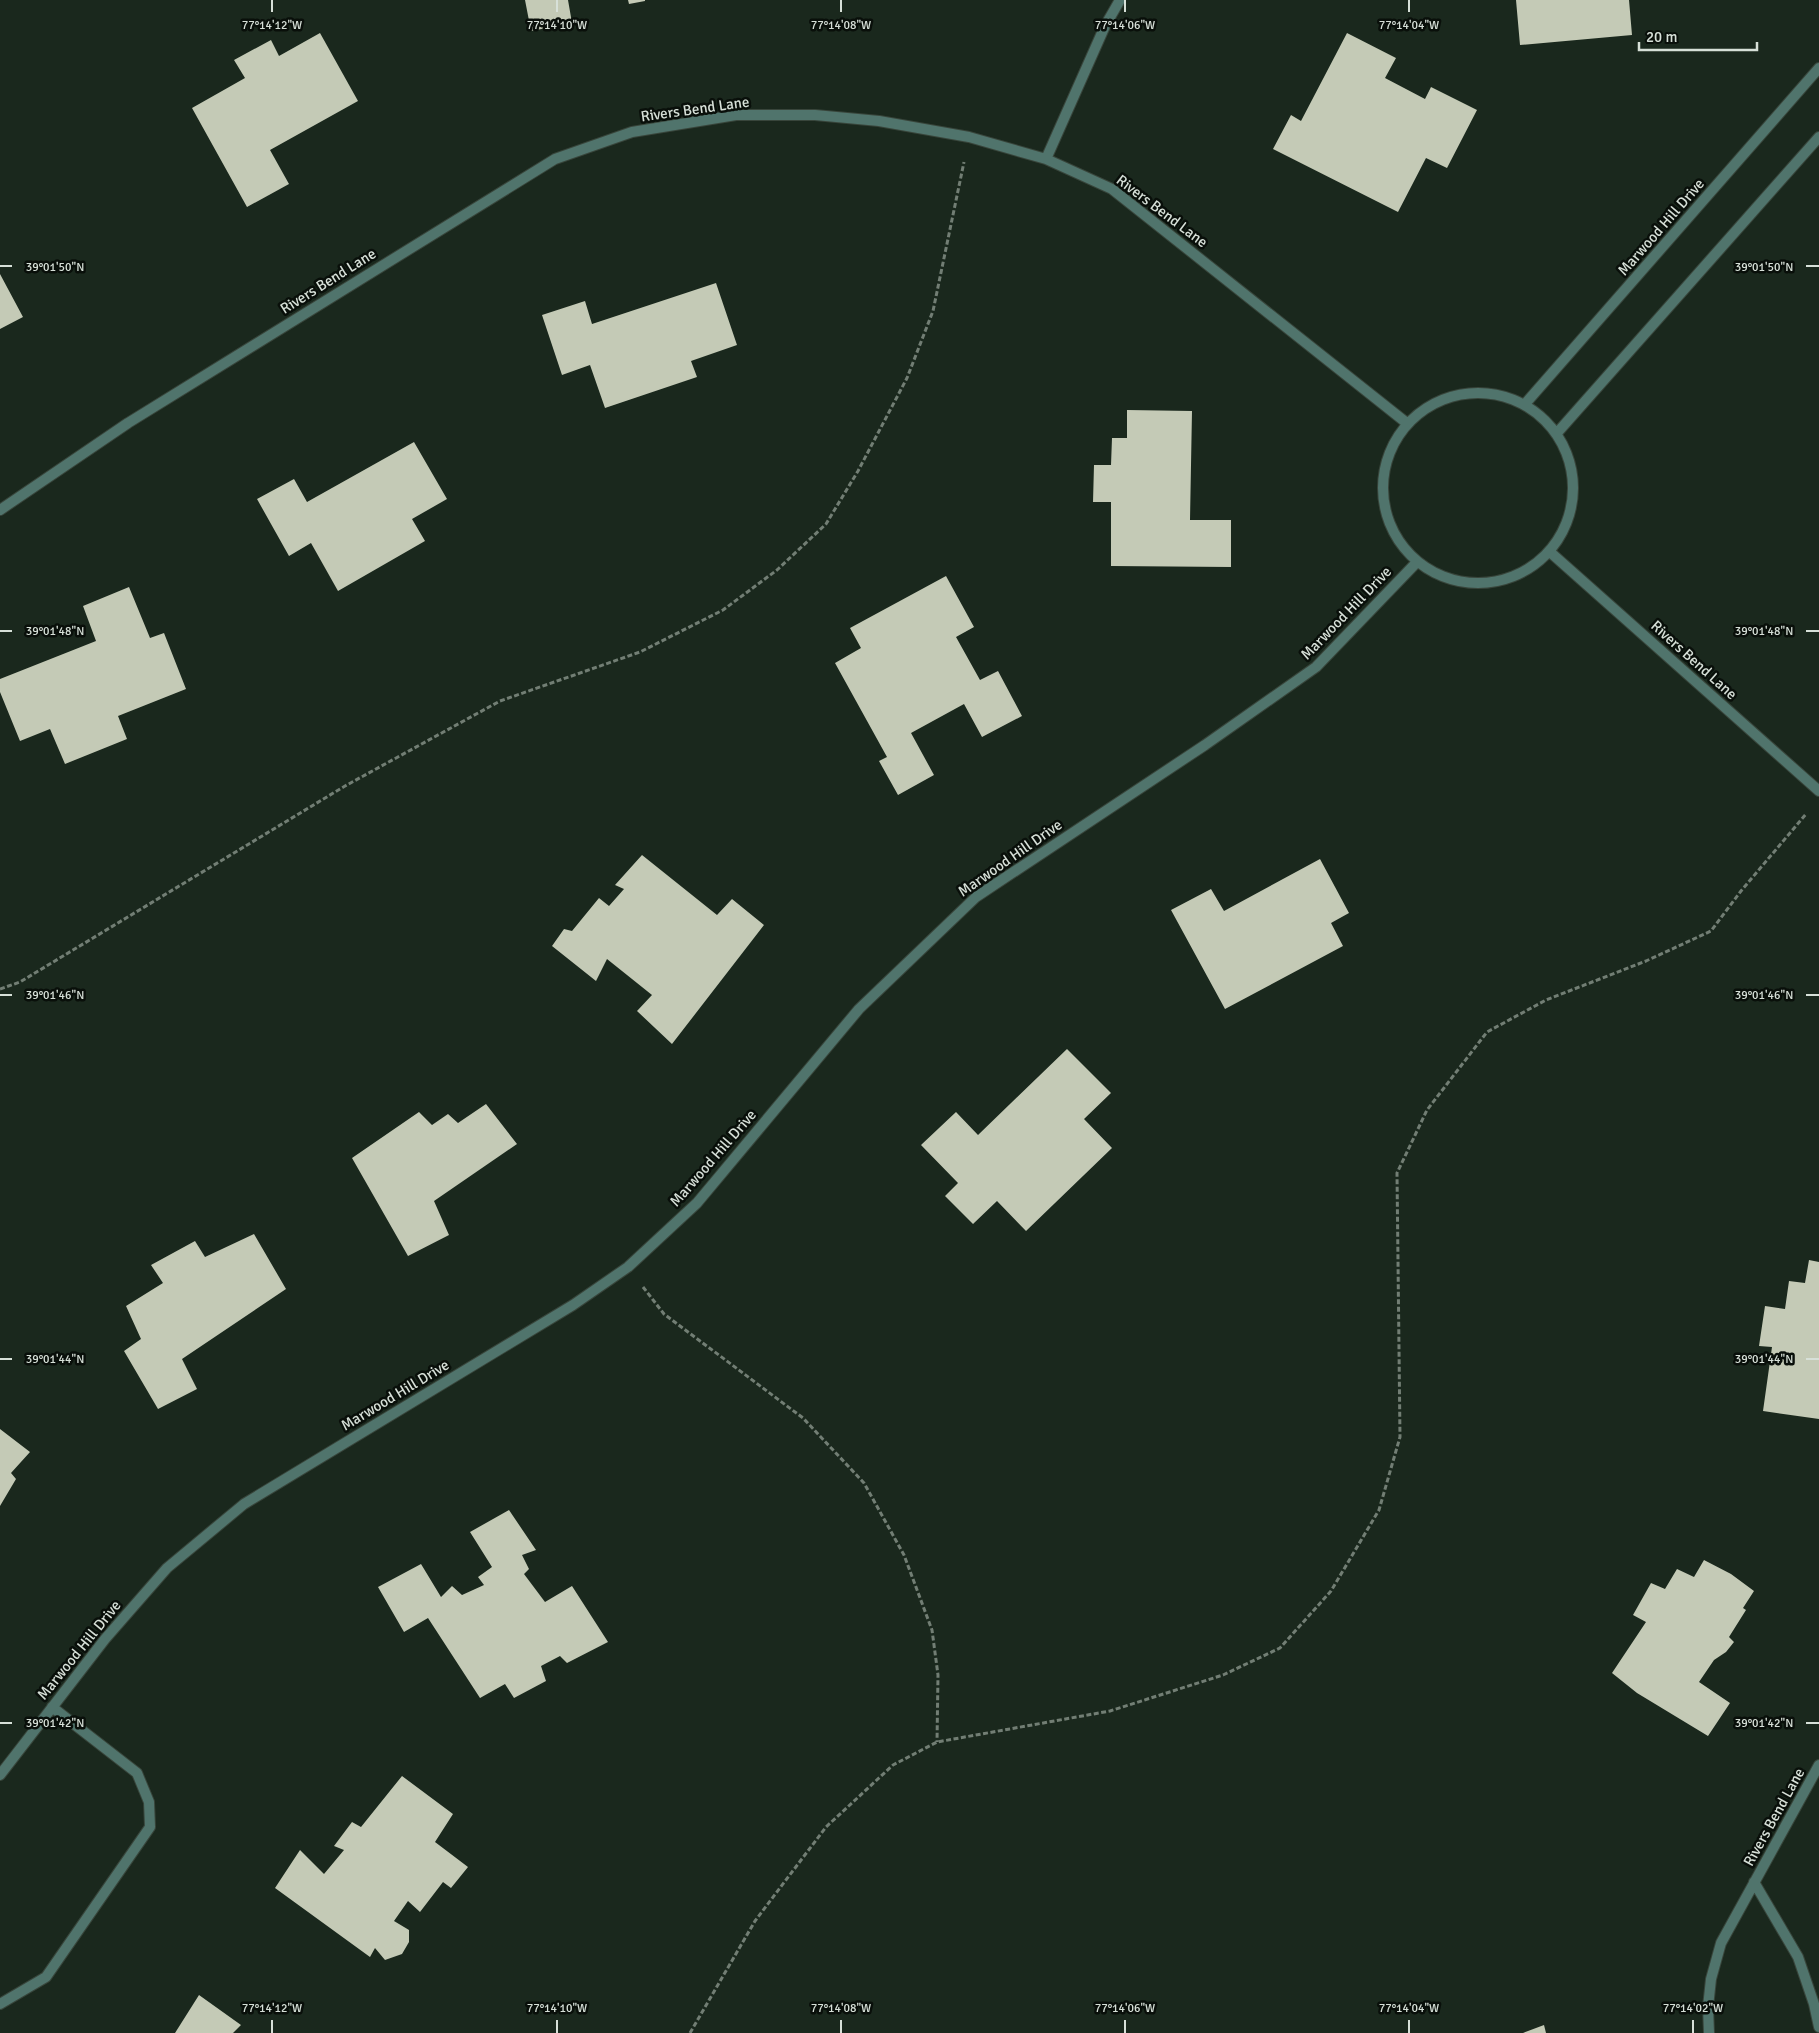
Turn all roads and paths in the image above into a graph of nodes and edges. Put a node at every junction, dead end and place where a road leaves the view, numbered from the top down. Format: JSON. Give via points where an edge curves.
{"nodes":[{"id":1,"x":1120,"y":0,"type":"edge"},
{"id":2,"x":1819,"y":68,"type":"edge"},
{"id":3,"x":969,"y":137,"type":"junction"},
{"id":4,"x":1819,"y":137,"type":"edge"},
{"id":5,"x":1046,"y":159,"type":"junction"},
{"id":6,"x":1525,"y":404,"type":"junction"},
{"id":7,"x":1408,"y":424,"type":"junction"},
{"id":8,"x":1557,"y":433,"type":"junction"},
{"id":9,"x":0,"y":510,"type":"edge"},
{"id":10,"x":1550,"y":552,"type":"junction"},
{"id":11,"x":1417,"y":562,"type":"junction"},
{"id":12,"x":1819,"y":791,"type":"edge"},
{"id":13,"x":1807,"y":813,"type":"dead end"},
{"id":14,"x":0,"y":989,"type":"edge"},
{"id":15,"x":628,"y":1267,"type":"junction"},
{"id":16,"x":52,"y":1707,"type":"junction"},
{"id":17,"x":937,"y":1742,"type":"junction"},
{"id":18,"x":1819,"y":1766,"type":"edge"},
{"id":19,"x":0,"y":1775,"type":"edge"},
{"id":20,"x":1754,"y":1882,"type":"junction"},
{"id":21,"x":0,"y":2004,"type":"edge"},
{"id":22,"x":1819,"y":2027,"type":"edge"},
{"id":23,"x":690,"y":2033,"type":"edge"},
{"id":24,"x":1709,"y":2033,"type":"edge"}],
"edges":[{"from":1,"to":5,"type":"street","via":[[1105,26]]},
{"from":2,"to":6,"type":"street","name":"Marwood Hill Drive"},
{"from":3,"to":5,"type":"street","name":"Rivers Bend Lane"},
{"from":3,"to":9,"type":"street","name":"Rivers Bend Lane","via":[[879,121],[815,115],[736,115],[632,132],[554,159],[128,423]]},
{"from":3,"to":14,"type":"path","via":[[933,311],[907,378],[826,524],[777,570],[723,610],[640,652],[500,701],[345,786],[20,982]]},
{"from":4,"to":8,"type":"street"},
{"from":5,"to":7,"type":"street","name":"Rivers Bend Lane","via":[[1112,190]]},
{"from":6,"to":7,"type":"street","via":[[1484,393],[1463,394],[1442,400]]},
{"from":6,"to":8,"type":"street"},
{"from":7,"to":11,"type":"street","via":[[1388,457],[1383,495],[1393,532]]},
{"from":8,"to":10,"type":"street","via":[[1571,462],[1574,494],[1567,525]]},
{"from":10,"to":11,"type":"street","via":[[1532,568],[1510,579],[1486,583],[1461,582],[1438,575]]},
{"from":10,"to":12,"type":"street","name":"Rivers Bend Lane"},
{"from":11,"to":15,"type":"street","name":"Marwood Hill Drive","via":[[1316,667],[976,897],[859,1009],[697,1203]]},
{"from":13,"to":17,"type":"path","via":[[1711,931],[1646,961],[1546,1000],[1487,1032],[1427,1110],[1396,1173],[1400,1437],[1379,1510],[1331,1592],[1280,1648],[1223,1675],[1110,1711]]},
{"from":15,"to":16,"type":"street","name":"Marwood Hill Drive","via":[[565,1310],[244,1504],[167,1568],[105,1639]]},
{"from":15,"to":17,"type":"path","via":[[664,1314],[804,1418],[864,1483],[904,1555],[932,1630],[938,1675]]},
{"from":16,"to":19,"type":"street","name":"Marwood Hill Drive"},
{"from":16,"to":21,"type":"street","via":[[137,1773],[149,1802],[150,1827],[46,1978]]},
{"from":17,"to":23,"type":"path","via":[[893,1765],[826,1827],[755,1921]]},
{"from":18,"to":20,"type":"street","name":"Rivers Bend Lane"},
{"from":20,"to":22,"type":"street","name":"Rivers Bend Lane","via":[[1798,1957]]},
{"from":20,"to":24,"type":"street","name":"Rivers Bend Lane","via":[[1721,1943],[1711,1979]]}]}
